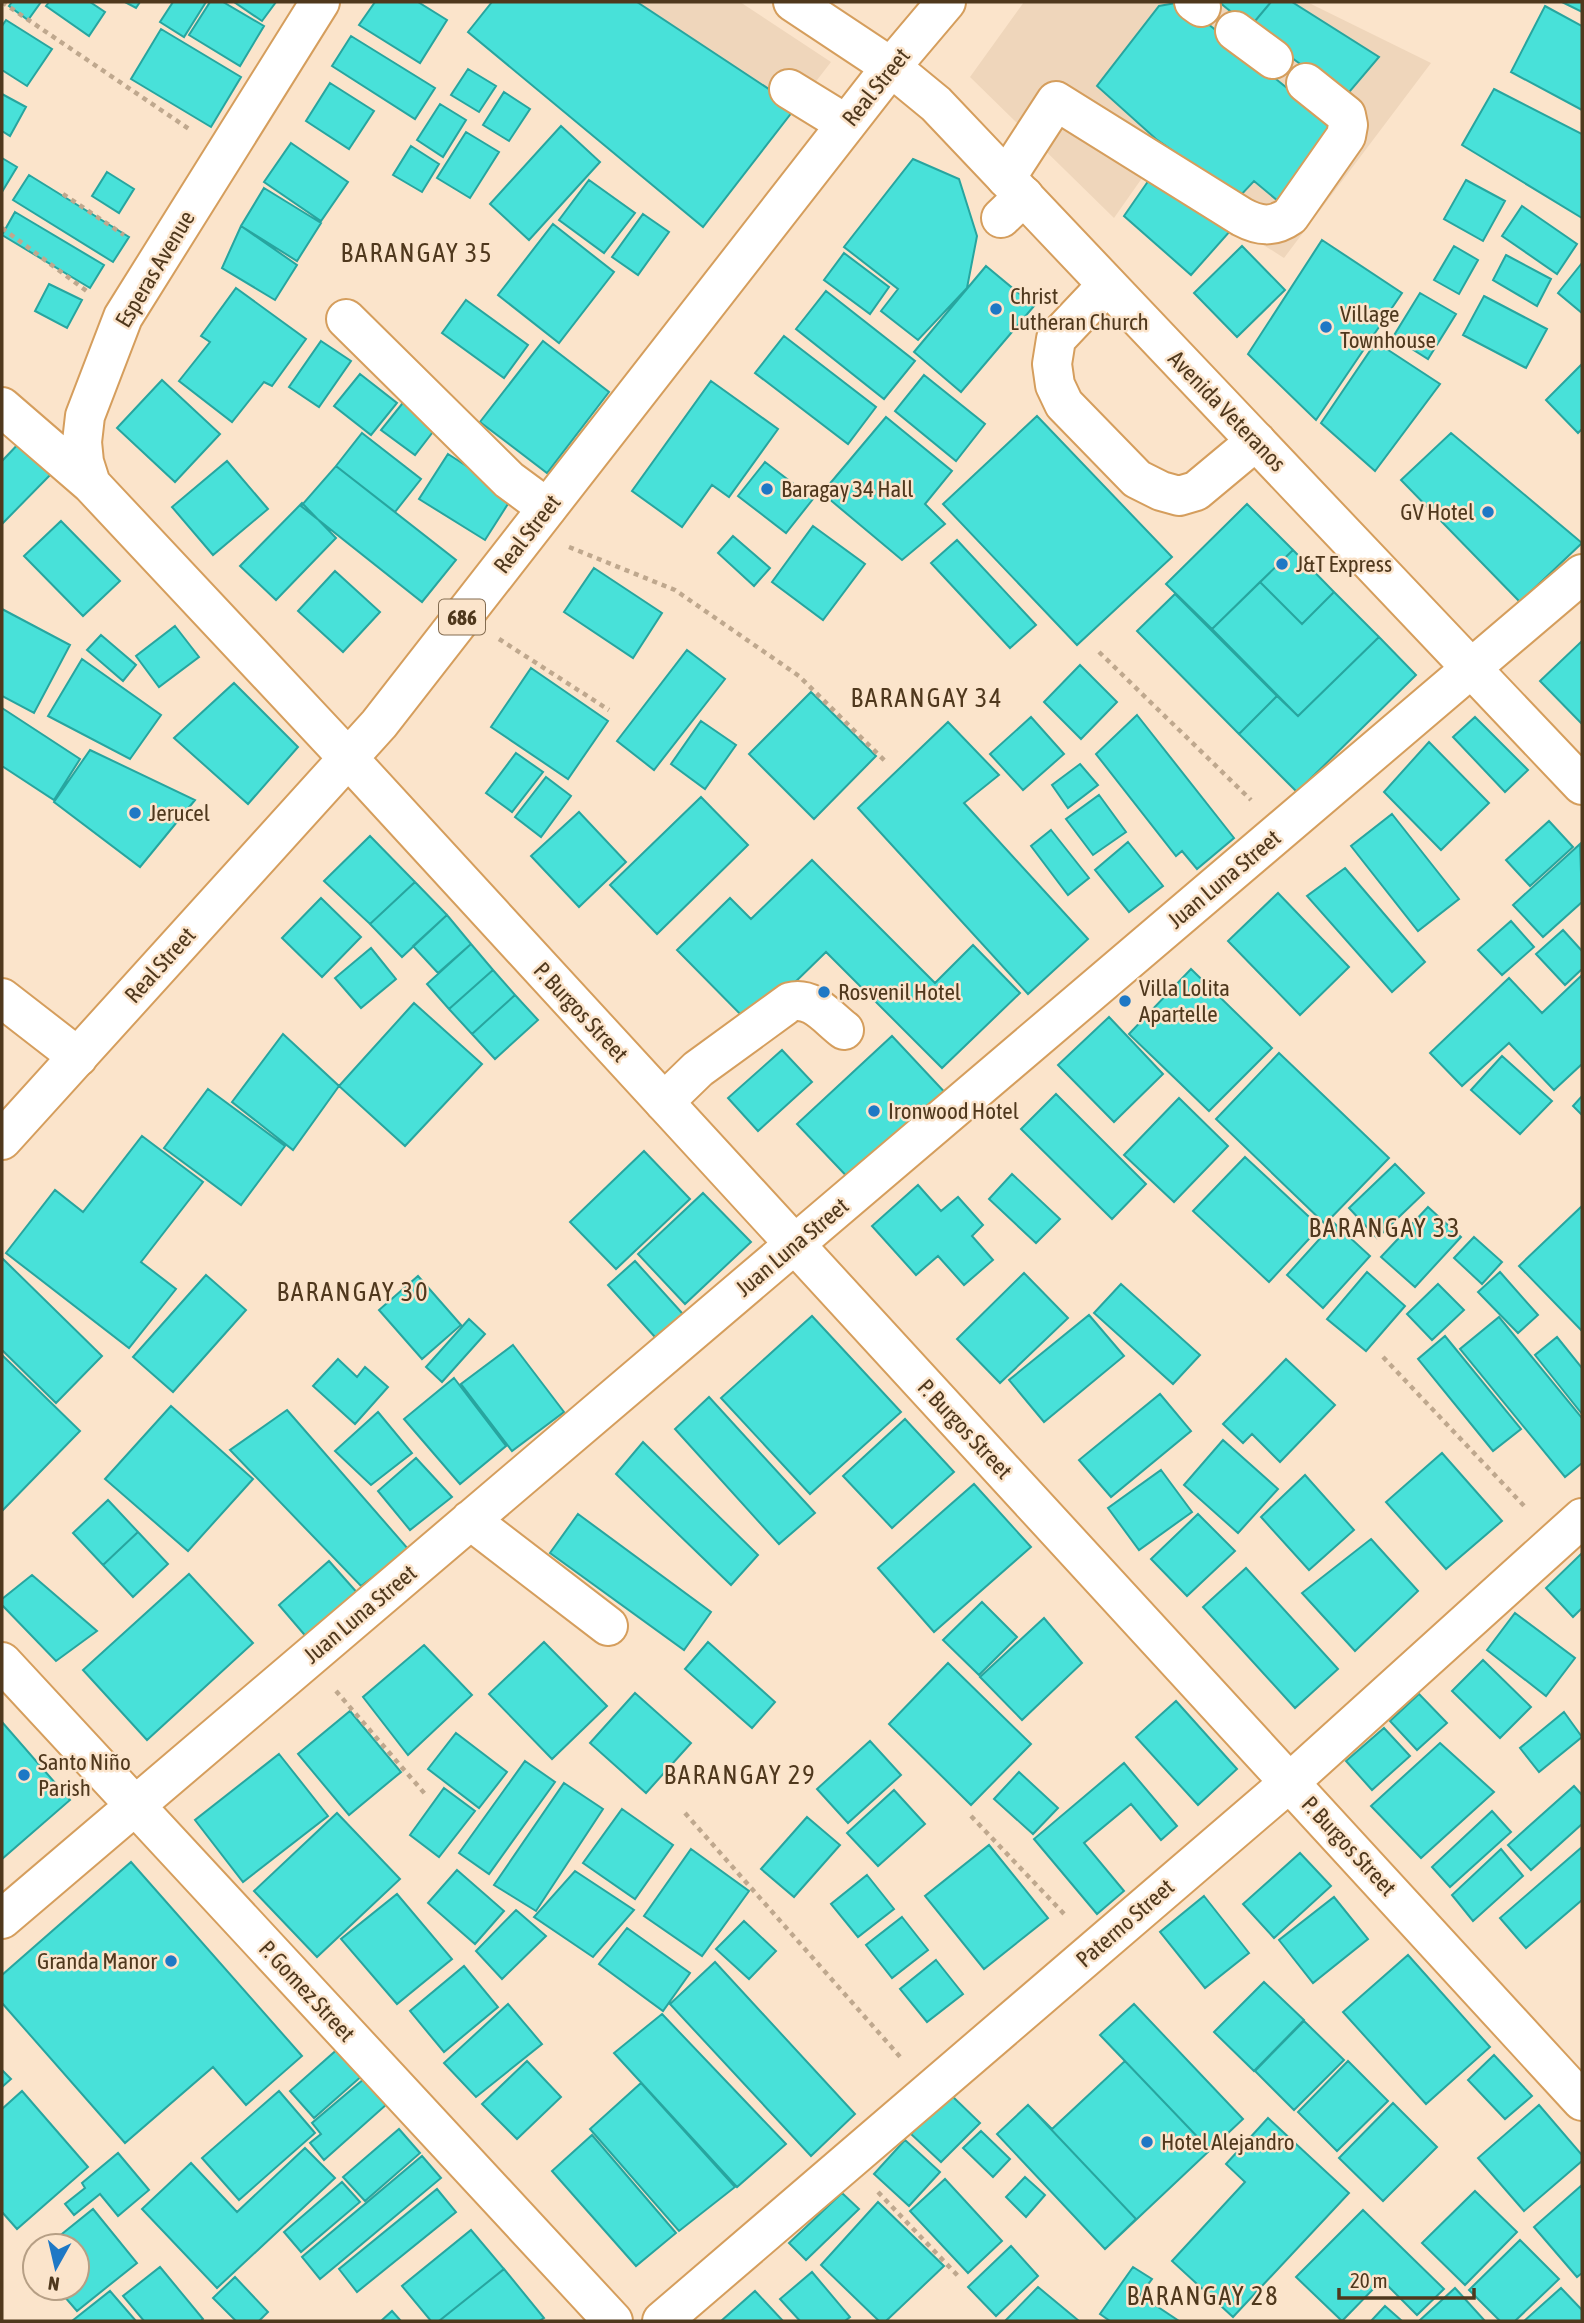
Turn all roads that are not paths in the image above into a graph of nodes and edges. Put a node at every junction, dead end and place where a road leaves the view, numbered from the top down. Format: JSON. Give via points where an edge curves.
{"nodes":[{"id":1,"x":320,"y":2,"type":"edge"},
{"id":2,"x":793,"y":2,"type":"edge"},
{"id":3,"x":946,"y":2,"type":"edge"},
{"id":4,"x":1235,"y":31,"type":"dead end"},
{"id":5,"x":1273,"y":59,"type":"dead end"},
{"id":6,"x":891,"y":67,"type":"junction"},
{"id":7,"x":1306,"y":83,"type":"dead end"},
{"id":8,"x":789,"y":89,"type":"dead end"},
{"id":9,"x":846,"y":124,"type":"junction"},
{"id":10,"x":1010,"y":198,"type":"junction"},
{"id":11,"x":1107,"y":285,"type":"junction"},
{"id":12,"x":346,"y":319,"type":"dead end"},
{"id":13,"x":2,"y":407,"type":"edge"},
{"id":14,"x":1256,"y":441,"type":"junction"},
{"id":15,"x":91,"y":484,"type":"junction"},
{"id":16,"x":538,"y":519,"type":"junction"},
{"id":17,"x":1582,"y":574,"type":"edge"},
{"id":18,"x":1471,"y":669,"type":"junction"},
{"id":19,"x":347,"y":757,"type":"junction"},
{"id":20,"x":1582,"y":785,"type":"edge"},
{"id":21,"x":2,"y":998,"type":"edge"},
{"id":22,"x":844,"y":1030,"type":"dead end"},
{"id":23,"x":78,"y":1057,"type":"junction"},
{"id":24,"x":664,"y":1102,"type":"junction"},
{"id":25,"x":2,"y":1140,"type":"edge"},
{"id":26,"x":795,"y":1245,"type":"junction"},
{"id":27,"x":470,"y":1520,"type":"junction"},
{"id":28,"x":1569,"y":1529,"type":"edge"},
{"id":29,"x":608,"y":1626,"type":"dead end"},
{"id":30,"x":2,"y":1662,"type":"edge"},
{"id":31,"x":1290,"y":1782,"type":"junction"},
{"id":32,"x":135,"y":1806,"type":"junction"},
{"id":33,"x":2,"y":1919,"type":"edge"},
{"id":34,"x":1582,"y":2101,"type":"edge"},
{"id":35,"x":613,"y":2321,"type":"edge"},
{"id":36,"x":662,"y":2321,"type":"edge"}],
"edges":[{"from":1,"to":15,"type":"street","name":"Esperas Avenue","via":[[123,317],[85,416],[82,442]]},
{"from":2,"to":6,"type":"street","name":"Avenida Veteranos"},
{"from":3,"to":6,"type":"street","name":"Real Street","number":"686"},
{"from":4,"to":5,"type":"street"},
{"from":6,"to":9,"type":"street","name":"Real Street","number":"686"},
{"from":6,"to":10,"type":"street","name":"Avenida Veteranos","via":[[936,104]]},
{"from":7,"to":10,"type":"street","via":[[1346,114],[1348,125],[1346,136],[1283,221],[1257,225],[1241,217],[1056,101]]},
{"from":8,"to":9,"type":"street"},
{"from":9,"to":16,"type":"street","name":"Real Street","number":"686"},
{"from":10,"to":11,"type":"street","name":"Avenida Veteranos"},
{"from":11,"to":14,"type":"street","name":"Avenida Veteranos"},
{"from":11,"to":14,"type":"street","via":[[1056,339],[1052,364],[1064,404],[1137,479],[1179,496],[1196,491]]},
{"from":12,"to":16,"type":"street","via":[[509,480]]},
{"from":13,"to":15,"type":"street"},
{"from":14,"to":18,"type":"street","name":"Avenida Veteranos"},
{"from":15,"to":19,"type":"street","name":"Esperas Avenue"},
{"from":16,"to":19,"type":"street","name":"Real Street","number":"686","via":[[379,724]]},
{"from":17,"to":18,"type":"street","name":"Juan Luna Street"},
{"from":18,"to":20,"type":"street","name":"Avenida Veteranos"},
{"from":18,"to":26,"type":"street","name":"Juan Luna Street"},
{"from":19,"to":23,"type":"street","name":"Real Street","number":"686"},
{"from":19,"to":24,"type":"street","name":"P. Burgos Street"},
{"from":21,"to":23,"type":"street"},
{"from":22,"to":24,"type":"street","via":[[808,1001],[790,1002],[698,1069]]},
{"from":23,"to":25,"type":"street","name":"Real Street","number":"686"},
{"from":24,"to":26,"type":"street","name":"P. Burgos Street"},
{"from":26,"to":27,"type":"street","name":"Juan Luna Street"},
{"from":26,"to":31,"type":"street","name":"P. Burgos Street"},
{"from":27,"to":29,"type":"street"},
{"from":27,"to":32,"type":"street","name":"Juan Luna Street"},
{"from":28,"to":31,"type":"street","name":"Paterno Street"},
{"from":30,"to":32,"type":"street","name":"P. Gomez Street"},
{"from":31,"to":34,"type":"street","name":"P. Burgos Street"},
{"from":31,"to":36,"type":"street","name":"Paterno Street"},
{"from":32,"to":33,"type":"street","name":"Juan Luna Street"},
{"from":32,"to":35,"type":"street","name":"P. Gomez Street"}]}
